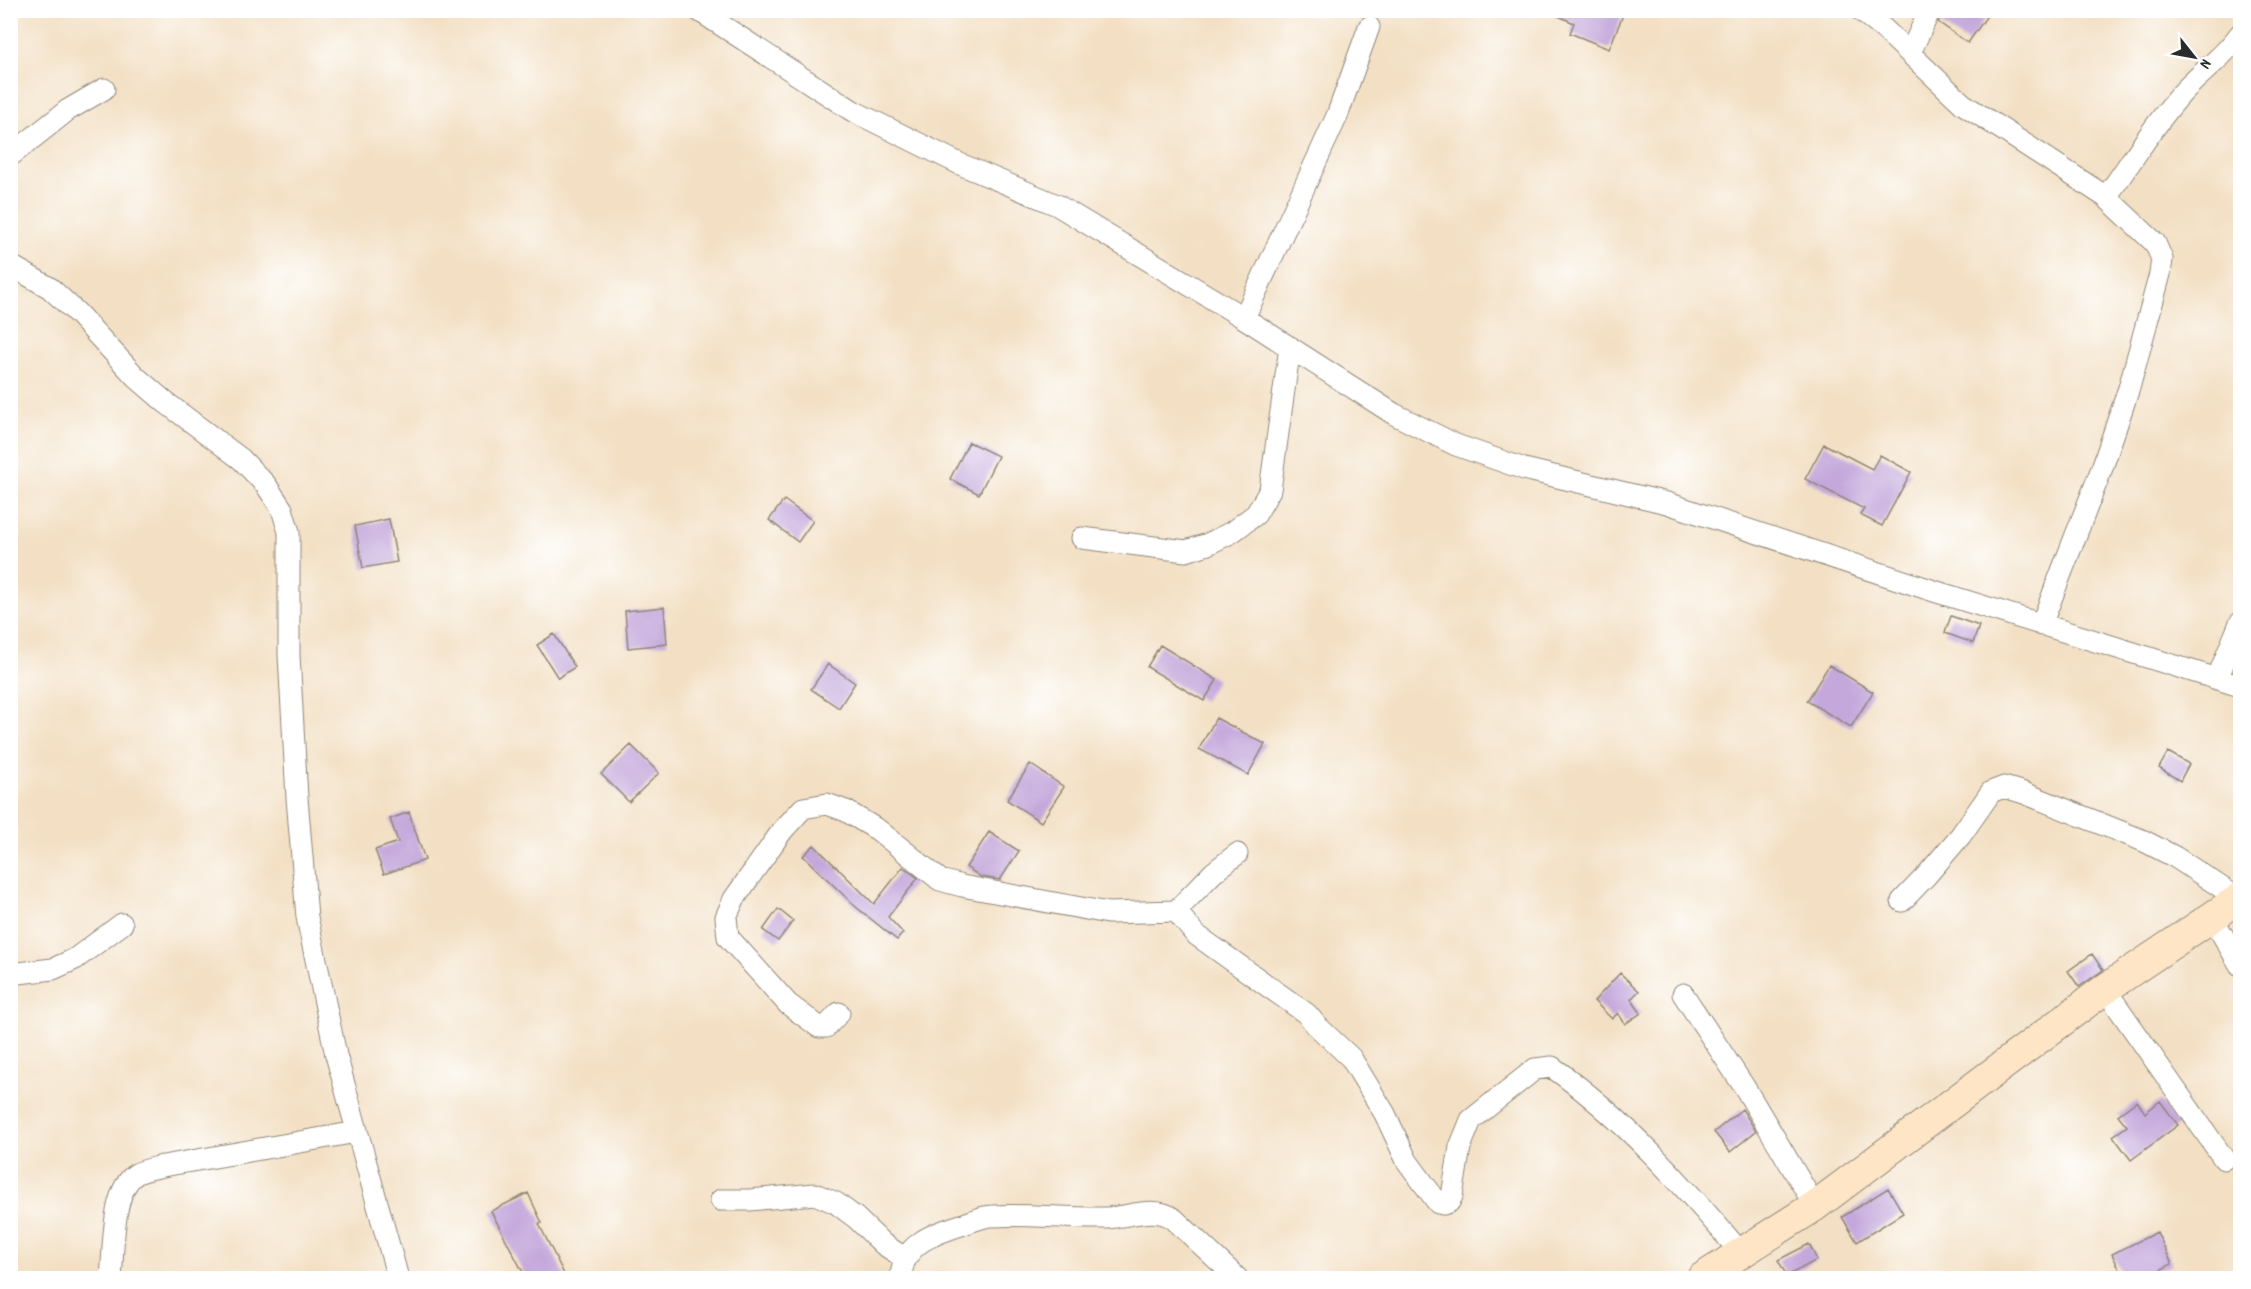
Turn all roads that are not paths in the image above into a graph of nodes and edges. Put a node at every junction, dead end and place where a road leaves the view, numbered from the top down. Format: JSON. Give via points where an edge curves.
{"nodes":[{"id":1,"x":698,"y":10,"type":"edge"},
{"id":2,"x":1860,"y":10,"type":"edge"},
{"id":3,"x":1930,"y":10,"type":"edge"},
{"id":4,"x":1369,"y":27,"type":"dead end"},
{"id":5,"x":2241,"y":34,"type":"edge"},
{"id":6,"x":1910,"y":53,"type":"junction"},
{"id":7,"x":104,"y":89,"type":"dead end"},
{"id":8,"x":10,"y":156,"type":"edge"},
{"id":9,"x":2106,"y":197,"type":"junction"},
{"id":10,"x":10,"y":265,"type":"edge"},
{"id":11,"x":1244,"y":318,"type":"junction"},
{"id":12,"x":1290,"y":347,"type":"junction"},
{"id":13,"x":1082,"y":538,"type":"dead end"},
{"id":14,"x":2241,"y":623,"type":"edge"},
{"id":15,"x":2040,"y":625,"type":"junction"},
{"id":16,"x":2217,"y":679,"type":"junction"},
{"id":17,"x":2241,"y":686,"type":"edge"},
{"id":18,"x":1237,"y":854,"type":"dead end"},
{"id":19,"x":2240,"y":898,"type":"edge"},
{"id":20,"x":1902,"y":901,"type":"dead end"},
{"id":21,"x":1176,"y":911,"type":"junction"},
{"id":22,"x":2212,"y":917,"type":"junction"},
{"id":23,"x":122,"y":924,"type":"dead end"},
{"id":24,"x":2241,"y":965,"type":"edge"},
{"id":25,"x":10,"y":974,"type":"edge"},
{"id":26,"x":2105,"y":989,"type":"junction"},
{"id":27,"x":1683,"y":994,"type":"dead end"},
{"id":28,"x":839,"y":1013,"type":"dead end"},
{"id":29,"x":357,"y":1132,"type":"junction"},
{"id":30,"x":2224,"y":1159,"type":"dead end"},
{"id":31,"x":721,"y":1200,"type":"dead end"},
{"id":32,"x":1815,"y":1206,"type":"junction"},
{"id":33,"x":1741,"y":1254,"type":"junction"},
{"id":34,"x":903,"y":1269,"type":"edge"},
{"id":35,"x":111,"y":1278,"type":"edge"},
{"id":36,"x":398,"y":1278,"type":"edge"},
{"id":37,"x":1237,"y":1278,"type":"edge"},
{"id":38,"x":1702,"y":1278,"type":"edge"}],
"edges":[{"from":1,"to":11,"type":"street","via":[[853,111],[960,164],[1057,205]]},
{"from":2,"to":6,"type":"street"},
{"from":3,"to":6,"type":"street"},
{"from":4,"to":11,"type":"street","via":[[1336,116]]},
{"from":5,"to":9,"type":"street","via":[[2169,108]]},
{"from":6,"to":9,"type":"street","via":[[1963,104]]},
{"from":7,"to":8,"type":"street","via":[[69,110]]},
{"from":9,"to":15,"type":"street","via":[[2155,243],[2162,259],[2160,274],[2102,468]]},
{"from":10,"to":29,"type":"street","via":[[50,288],[143,384],[241,459],[282,509],[289,532],[289,655],[307,916],[336,1055]]},
{"from":11,"to":12,"type":"street"},
{"from":12,"to":13,"type":"street","via":[[1270,490],[1256,514],[1232,532],[1186,550]]},
{"from":12,"to":15,"type":"street","via":[[1394,414],[1456,445],[1524,469],[1667,503]]},
{"from":14,"to":16,"type":"street"},
{"from":15,"to":16,"type":"street"},
{"from":16,"to":17,"type":"street"},
{"from":18,"to":21,"type":"street"},
{"from":19,"to":20,"type":"street","via":[[2144,841],[2004,787],[1991,792],[1961,835]]},
{"from":19,"to":22,"type":"main road"},
{"from":21,"to":28,"type":"street","via":[[1108,913],[940,880],[878,830],[846,811],[827,804],[803,808],[734,899],[726,917],[728,937],[788,1004],[808,1020],[826,1027]]},
{"from":21,"to":33,"type":"street","via":[[1195,934],[1307,1014],[1351,1058],[1381,1106],[1407,1161],[1438,1203],[1449,1202],[1452,1196],[1460,1147],[1471,1120],[1535,1069],[1552,1066],[1638,1141],[1687,1190]]},
{"from":22,"to":24,"type":"street"},
{"from":22,"to":26,"type":"main road"},
{"from":23,"to":25,"type":"street","via":[[75,959],[53,969]]},
{"from":26,"to":30,"type":"street"},
{"from":26,"to":32,"type":"main road"},
{"from":27,"to":32,"type":"street"},
{"from":29,"to":35,"type":"street","via":[[137,1174],[125,1184],[118,1203]]},
{"from":29,"to":36,"type":"street"},
{"from":31,"to":34,"type":"street","via":[[815,1194],[856,1218]]},
{"from":32,"to":33,"type":"main road"},
{"from":33,"to":38,"type":"main road"},
{"from":34,"to":37,"type":"street","via":[[916,1245],[931,1234],[989,1216],[1110,1218],[1149,1212],[1166,1213]]}]}
